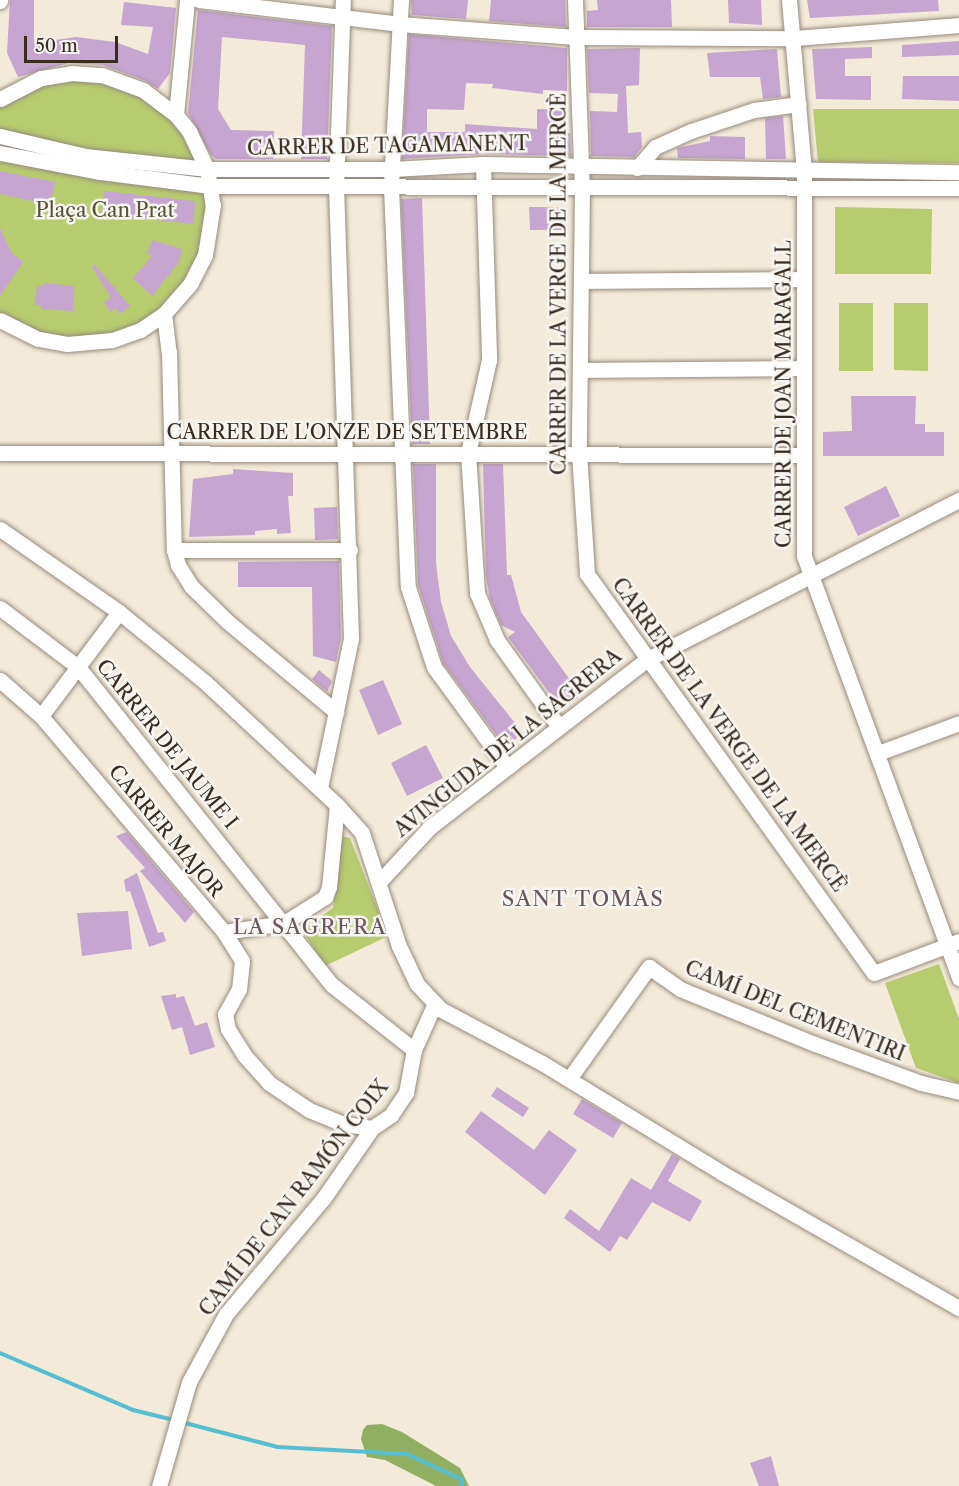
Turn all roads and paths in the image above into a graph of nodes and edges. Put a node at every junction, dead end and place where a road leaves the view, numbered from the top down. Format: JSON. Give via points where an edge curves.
{"nodes":[{"id":1,"x":187,"y":0,"type":"edge"},
{"id":2,"x":199,"y":0,"type":"edge"},
{"id":3,"x":343,"y":0,"type":"edge"},
{"id":4,"x":401,"y":0,"type":"edge"},
{"id":5,"x":574,"y":0,"type":"edge"},
{"id":6,"x":789,"y":0,"type":"edge"},
{"id":7,"x":342,"y":17,"type":"junction"},
{"id":8,"x":399,"y":24,"type":"junction"},
{"id":9,"x":959,"y":24,"type":"edge"},
{"id":10,"x":576,"y":37,"type":"junction"},
{"id":11,"x":795,"y":38,"type":"junction"},
{"id":12,"x":0,"y":99,"type":"edge"},
{"id":13,"x":799,"y":104,"type":"junction"},
{"id":14,"x":176,"y":115,"type":"junction"},
{"id":15,"x":0,"y":136,"type":"edge"},
{"id":16,"x":0,"y":153,"type":"edge"},
{"id":17,"x":483,"y":165,"type":"junction"},
{"id":18,"x":581,"y":167,"type":"junction"},
{"id":19,"x":336,"y":168,"type":"junction"},
{"id":20,"x":637,"y":168,"type":"junction"},
{"id":21,"x":207,"y":169,"type":"junction"},
{"id":22,"x":392,"y":169,"type":"junction"},
{"id":23,"x":804,"y":171,"type":"junction"},
{"id":24,"x":959,"y":172,"type":"edge"},
{"id":25,"x":211,"y":186,"type":"junction"},
{"id":26,"x":391,"y":187,"type":"junction"},
{"id":27,"x":336,"y":188,"type":"junction"},
{"id":28,"x":804,"y":188,"type":"junction"},
{"id":29,"x":959,"y":188,"type":"edge"},
{"id":30,"x":483,"y":189,"type":"junction"},
{"id":31,"x":582,"y":189,"type":"junction"},
{"id":32,"x":804,"y":279,"type":"junction"},
{"id":33,"x":581,"y":281,"type":"junction"},
{"id":34,"x":164,"y":314,"type":"junction"},
{"id":35,"x":0,"y":320,"type":"edge"},
{"id":36,"x":803,"y":368,"type":"junction"},
{"id":37,"x":580,"y":370,"type":"junction"},
{"id":38,"x":172,"y":452,"type":"junction"},
{"id":39,"x":0,"y":453,"type":"edge"},
{"id":40,"x":348,"y":453,"type":"junction"},
{"id":41,"x":404,"y":453,"type":"junction"},
{"id":42,"x":468,"y":453,"type":"junction"},
{"id":43,"x":579,"y":453,"type":"junction"},
{"id":44,"x":802,"y":455,"type":"junction"},
{"id":45,"x":959,"y":500,"type":"edge"},
{"id":46,"x":0,"y":529,"type":"edge"},
{"id":47,"x":174,"y":550,"type":"junction"},
{"id":48,"x":350,"y":550,"type":"junction"},
{"id":49,"x":810,"y":574,"type":"junction"},
{"id":50,"x":0,"y":608,"type":"edge"},
{"id":51,"x":119,"y":612,"type":"junction"},
{"id":52,"x":646,"y":660,"type":"junction"},
{"id":53,"x":78,"y":666,"type":"junction"},
{"id":54,"x":0,"y":680,"type":"edge"},
{"id":55,"x":336,"y":712,"type":"junction"},
{"id":56,"x":41,"y":716,"type":"junction"},
{"id":57,"x":959,"y":723,"type":"edge"},
{"id":58,"x":559,"y":726,"type":"junction"},
{"id":59,"x":878,"y":753,"type":"junction"},
{"id":60,"x":507,"y":767,"type":"junction"},
{"id":61,"x":320,"y":788,"type":"junction"},
{"id":62,"x":337,"y":805,"type":"junction"},
{"id":63,"x":380,"y":881,"type":"junction"},
{"id":64,"x":284,"y":923,"type":"junction"},
{"id":65,"x":224,"y":932,"type":"junction"},
{"id":66,"x":953,"y":943,"type":"edge"},
{"id":67,"x":959,"y":978,"type":"edge"},
{"id":68,"x":435,"y":1003,"type":"junction"},
{"id":69,"x":414,"y":1050,"type":"junction"},
{"id":70,"x":569,"y":1079,"type":"junction"},
{"id":71,"x":959,"y":1092,"type":"edge"},
{"id":72,"x":372,"y":1128,"type":"junction"},
{"id":73,"x":959,"y":1308,"type":"edge"},
{"id":74,"x":159,"y":1486,"type":"edge"}],
"edges":[{"from":1,"to":14,"type":"street"},
{"from":2,"to":7,"type":"street"},
{"from":3,"to":7,"type":"street"},
{"from":4,"to":8,"type":"street"},
{"from":5,"to":10,"type":"street","name":"CARRER DE LA VERGE DE LA MERCÈ"},
{"from":6,"to":11,"type":"street","name":"CARRER DE JOAN MARAGALL"},
{"from":7,"to":8,"type":"street"},
{"from":7,"to":19,"type":"street"},
{"from":8,"to":10,"type":"street"},
{"from":8,"to":22,"type":"street"},
{"from":9,"to":11,"type":"street"},
{"from":10,"to":11,"type":"street"},
{"from":10,"to":18,"type":"street","name":"CARRER DE LA VERGE DE LA MERCÈ"},
{"from":11,"to":13,"type":"street","name":"CARRER DE JOAN MARAGALL"},
{"from":12,"to":14,"type":"street","via":[[41,78],[102,75],[143,90]]},
{"from":13,"to":20,"type":"street","via":[[754,110],[702,127],[655,147]]},
{"from":13,"to":23,"type":"street","name":"CARRER DE JOAN MARAGALL"},
{"from":14,"to":21,"type":"street","via":[[200,149]]},
{"from":15,"to":21,"type":"street","name":"CARRER DE TAGAMANENT","via":[[85,156]]},
{"from":16,"to":25,"type":"street","name":"CARRER DE TAGAMANENT","via":[[100,172]]},
{"from":17,"to":18,"type":"street","name":"CARRER DE TAGAMANENT"},
{"from":17,"to":22,"type":"street","name":"CARRER DE TAGAMANENT"},
{"from":17,"to":30,"type":"street"},
{"from":18,"to":20,"type":"street","name":"CARRER DE TAGAMANENT"},
{"from":18,"to":31,"type":"street","name":"CARRER DE LA VERGE DE LA MERCÈ"},
{"from":19,"to":21,"type":"street","name":"CARRER DE TAGAMANENT"},
{"from":19,"to":22,"type":"street","name":"CARRER DE TAGAMANENT"},
{"from":19,"to":27,"type":"street"},
{"from":20,"to":23,"type":"street","name":"CARRER DE TAGAMANENT"},
{"from":21,"to":25,"type":"street"},
{"from":22,"to":26,"type":"street"},
{"from":23,"to":24,"type":"street","name":"CARRER DE TAGAMANENT"},
{"from":23,"to":28,"type":"street","name":"CARRER DE JOAN MARAGALL"},
{"from":25,"to":27,"type":"street","name":"CARRER DE TAGAMANENT"},
{"from":25,"to":34,"type":"street","via":[[212,224],[205,255],[192,283]]},
{"from":26,"to":27,"type":"street","name":"CARRER DE TAGAMANENT"},
{"from":26,"to":30,"type":"street","name":"CARRER DE TAGAMANENT"},
{"from":26,"to":41,"type":"street"},
{"from":27,"to":40,"type":"street"},
{"from":28,"to":29,"type":"street","name":"CARRER DE TAGAMANENT"},
{"from":28,"to":31,"type":"street","name":"CARRER DE TAGAMANENT"},
{"from":28,"to":32,"type":"street","name":"CARRER DE JOAN MARAGALL"},
{"from":30,"to":31,"type":"street","name":"CARRER DE TAGAMANENT"},
{"from":30,"to":42,"type":"street","via":[[489,360]]},
{"from":31,"to":33,"type":"street","name":"CARRER DE LA VERGE DE LA MERCÈ"},
{"from":32,"to":33,"type":"street"},
{"from":32,"to":36,"type":"street","name":"CARRER DE JOAN MARAGALL"},
{"from":33,"to":37,"type":"street","name":"CARRER DE LA VERGE DE LA MERCÈ"},
{"from":34,"to":35,"type":"street","via":[[140,330],[112,340],[67,344],[38,339]]},
{"from":34,"to":38,"type":"street"},
{"from":36,"to":37,"type":"street"},
{"from":36,"to":44,"type":"street","name":"CARRER DE JOAN MARAGALL"},
{"from":37,"to":43,"type":"street","name":"CARRER DE LA VERGE DE LA MERCÈ"},
{"from":38,"to":39,"type":"street","name":"CARRER DE L'ONZE DE SETEMBRE"},
{"from":38,"to":40,"type":"street","name":"CARRER DE L'ONZE DE SETEMBRE"},
{"from":38,"to":47,"type":"street"},
{"from":40,"to":41,"type":"street","name":"CARRER DE L'ONZE DE SETEMBRE"},
{"from":40,"to":48,"type":"street"},
{"from":41,"to":42,"type":"street","name":"CARRER DE L'ONZE DE SETEMBRE"},
{"from":41,"to":60,"type":"street","via":[[408,587],[423,644],[434,668]]},
{"from":42,"to":43,"type":"street","name":"CARRER DE L'ONZE DE SETEMBRE"},
{"from":42,"to":58,"type":"street","via":[[480,602],[497,640]]},
{"from":43,"to":44,"type":"street","name":"CARRER DE L'ONZE DE SETEMBRE"},
{"from":43,"to":52,"type":"street","name":"CARRER DE LA VERGE DE LA MERCÈ","via":[[587,574]]},
{"from":44,"to":49,"type":"street","name":"CARRER DE JOAN MARAGALL","via":[[804,556]]},
{"from":45,"to":49,"type":"street","name":"AVINGUDA DE LA SAGRERA"},
{"from":46,"to":51,"type":"street"},
{"from":47,"to":48,"type":"street"},
{"from":47,"to":55,"type":"street","via":[[190,586],[271,660]]},
{"from":48,"to":55,"type":"street","via":[[351,638]]},
{"from":49,"to":52,"type":"street","name":"AVINGUDA DE LA SAGRERA"},
{"from":49,"to":59,"type":"street","name":"CARRER DE JOAN MARAGALL"},
{"from":50,"to":53,"type":"street","name":"CARRER DE JAUME I"},
{"from":51,"to":53,"type":"street"},
{"from":51,"to":61,"type":"street","via":[[206,683]]},
{"from":52,"to":58,"type":"street","name":"AVINGUDA DE LA SAGRERA"},
{"from":52,"to":66,"type":"street","name":"CARRER DE LA VERGE DE LA MERCÈ","via":[[873,973]]},
{"from":53,"to":56,"type":"street"},
{"from":53,"to":64,"type":"street","name":"CARRER DE JAUME I"},
{"from":54,"to":56,"type":"street","name":"CARRER MAJOR"},
{"from":55,"to":61,"type":"street"},
{"from":56,"to":65,"type":"street","name":"CARRER MAJOR"},
{"from":57,"to":59,"type":"street"},
{"from":58,"to":60,"type":"street","name":"AVINGUDA DE LA SAGRERA"},
{"from":59,"to":66,"type":"street","name":"CARRER DE JOAN MARAGALL"},
{"from":60,"to":63,"type":"street","name":"AVINGUDA DE LA SAGRERA","via":[[430,827]]},
{"from":61,"to":62,"type":"street"},
{"from":62,"to":63,"type":"street","via":[[362,833]]},
{"from":62,"to":64,"type":"street","via":[[325,897]]},
{"from":63,"to":68,"type":"street","via":[[399,946],[417,984]]},
{"from":64,"to":65,"type":"street"},
{"from":64,"to":69,"type":"street","name":"CARRER DE JAUME I","via":[[332,985]]},
{"from":65,"to":72,"type":"street","name":"CARRER MAJOR","via":[[242,961],[238,988],[225,1014],[228,1029],[244,1055],[269,1083],[309,1110],[344,1124]]},
{"from":66,"to":67,"type":"street","name":"CARRER DE JOAN MARAGALL"},
{"from":68,"to":69,"type":"street","name":"CAMÍ DE CAN RAMÓN COIX"},
{"from":68,"to":70,"type":"street"},
{"from":69,"to":72,"type":"street","name":"CAMÍ DE CAN RAMÓN COIX","via":[[406,1093],[391,1115]]},
{"from":70,"to":71,"type":"street","name":"CAMÍ DEL CEMENTIRI","via":[[649,967],[680,989],[815,1044],[921,1083]]},
{"from":70,"to":73,"type":"street","via":[[722,1173]]},
{"from":72,"to":74,"type":"street","name":"CAMÍ DE CAN RAMÓN COIX","via":[[323,1200],[226,1314],[189,1382]]}]}
